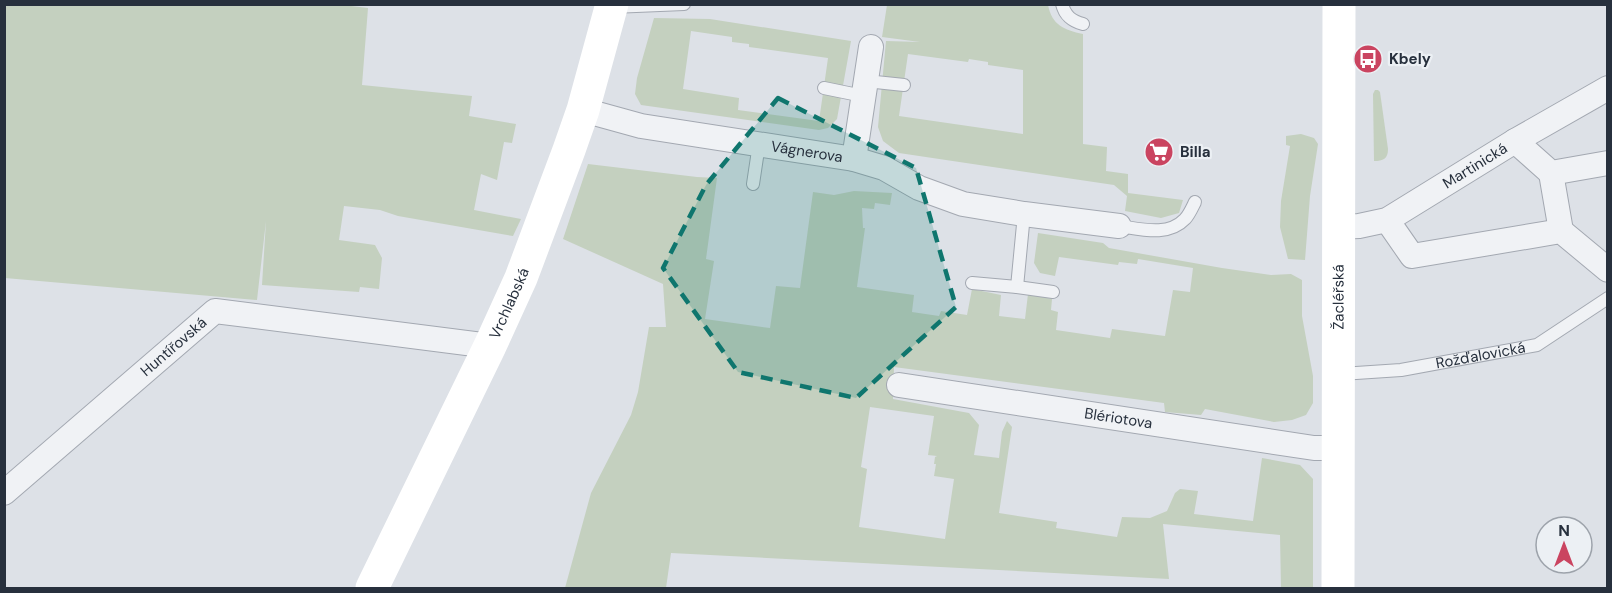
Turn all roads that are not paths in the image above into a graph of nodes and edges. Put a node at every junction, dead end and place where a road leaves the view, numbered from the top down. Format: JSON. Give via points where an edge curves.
{"nodes":[{"id":1,"x":684,"y":4,"type":"edge"},
{"id":2,"x":1062,"y":4,"type":"edge"},
{"id":3,"x":1339,"y":4,"type":"edge"},
{"id":4,"x":611,"y":6,"type":"edge"},
{"id":5,"x":1083,"y":24,"type":"dead end"},
{"id":6,"x":871,"y":47,"type":"dead end"},
{"id":7,"x":904,"y":85,"type":"dead end"},
{"id":8,"x":824,"y":88,"type":"dead end"},
{"id":9,"x":1608,"y":88,"type":"edge"},
{"id":10,"x":865,"y":89,"type":"junction"},
{"id":11,"x":583,"y":110,"type":"junction"},
{"id":12,"x":1515,"y":141,"type":"junction"},
{"id":13,"x":759,"y":144,"type":"junction"},
{"id":14,"x":854,"y":159,"type":"junction"},
{"id":15,"x":1608,"y":163,"type":"edge"},
{"id":16,"x":1551,"y":173,"type":"junction"},
{"id":17,"x":753,"y":184,"type":"dead end"},
{"id":18,"x":1195,"y":202,"type":"dead end"},
{"id":19,"x":1024,"y":214,"type":"junction"},
{"id":20,"x":1387,"y":220,"type":"junction"},
{"id":21,"x":1119,"y":226,"type":"joint"},
{"id":22,"x":1338,"y":227,"type":"junction"},
{"id":23,"x":1561,"y":231,"type":"junction"},
{"id":24,"x":1608,"y":270,"type":"edge"},
{"id":25,"x":972,"y":283,"type":"dead end"},
{"id":26,"x":1017,"y":287,"type":"junction"},
{"id":27,"x":1053,"y":292,"type":"dead end"},
{"id":28,"x":1608,"y":298,"type":"edge"},
{"id":29,"x":490,"y":346,"type":"junction"},
{"id":30,"x":1338,"y":374,"type":"junction"},
{"id":31,"x":898,"y":385,"type":"dead end"},
{"id":32,"x":1338,"y":448,"type":"junction"},
{"id":33,"x":4,"y":493,"type":"edge"},
{"id":34,"x":372,"y":588,"type":"edge"},
{"id":35,"x":1338,"y":588,"type":"edge"}],
"edges":[{"from":1,"to":4,"type":"lane"},
{"from":2,"to":5,"type":"lane","via":[[1073,21]]},
{"from":3,"to":22,"type":"street","name":"Žacléřská"},
{"from":4,"to":11,"type":"street","name":"Vrchlabská"},
{"from":6,"to":10,"type":"street"},
{"from":7,"to":10,"type":"lane"},
{"from":8,"to":10,"type":"lane"},
{"from":9,"to":12,"type":"street","name":"Martinická"},
{"from":10,"to":14,"type":"street"},
{"from":11,"to":13,"type":"street","name":"Vágnerova","via":[[640,126]]},
{"from":11,"to":29,"type":"street","name":"Vrchlabská","via":[[521,278]]},
{"from":12,"to":16,"type":"street"},
{"from":12,"to":20,"type":"street","name":"Martinická"},
{"from":13,"to":14,"type":"street","name":"Vágnerova"},
{"from":13,"to":17,"type":"lane"},
{"from":14,"to":19,"type":"street","name":"Vágnerova","via":[[884,168],[919,188],[963,204]]},
{"from":15,"to":16,"type":"street"},
{"from":16,"to":23,"type":"street"},
{"from":18,"to":21,"type":"lane","via":[[1186,218],[1172,229]]},
{"from":19,"to":21,"type":"street","name":"Vágnerova"},
{"from":19,"to":26,"type":"lane"},
{"from":20,"to":22,"type":"street","name":"Martinická"},
{"from":20,"to":23,"type":"street","via":[[1412,256]]},
{"from":22,"to":30,"type":"street","name":"Žacléřská"},
{"from":23,"to":24,"type":"street"},
{"from":25,"to":26,"type":"lane"},
{"from":26,"to":27,"type":"lane"},
{"from":28,"to":30,"type":"lane","name":"Rožďalovická","via":[[1537,345],[1401,370]]},
{"from":29,"to":33,"type":"street","name":"Huntířovská","via":[[216,311]]},
{"from":29,"to":34,"type":"street","name":"Vrchlabská"},
{"from":30,"to":32,"type":"street","name":"Žacléřská"},
{"from":31,"to":32,"type":"street","name":"Blériotova","via":[[1314,448]]},
{"from":32,"to":35,"type":"street","name":"Žacléřská"}]}
